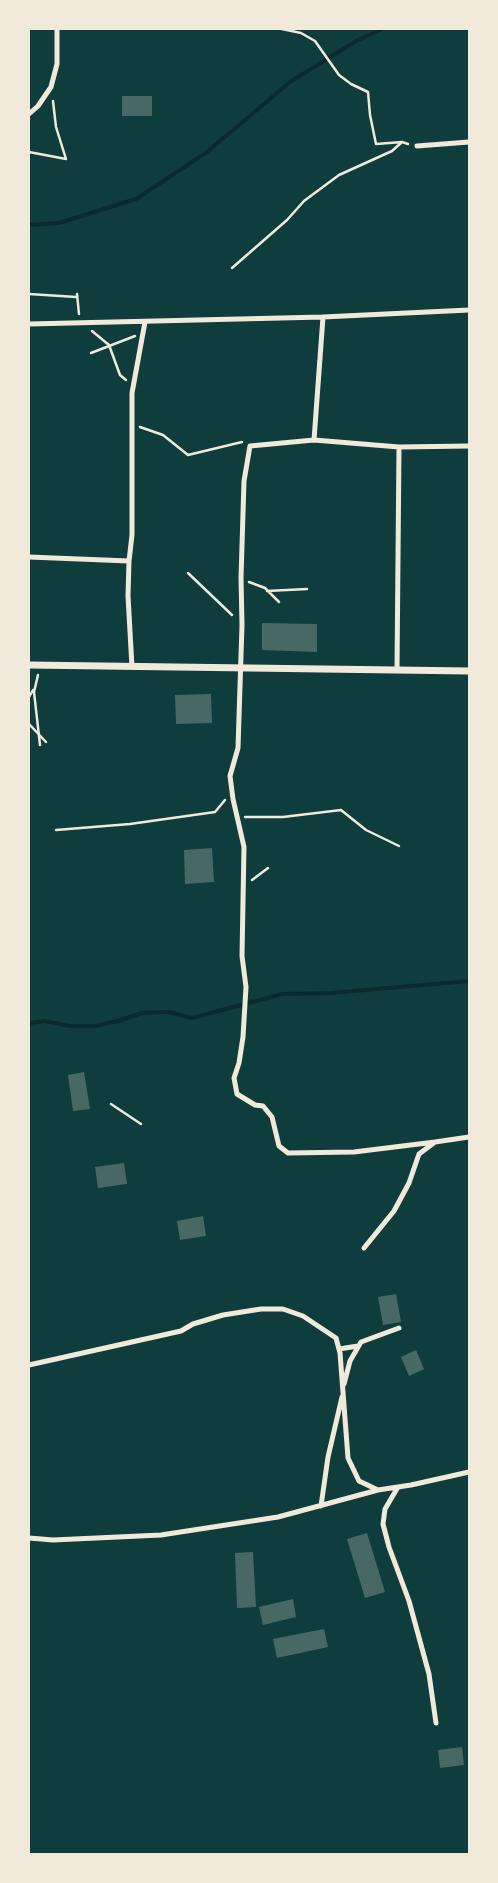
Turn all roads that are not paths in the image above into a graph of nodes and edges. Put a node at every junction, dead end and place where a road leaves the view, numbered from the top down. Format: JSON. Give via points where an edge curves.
{"nodes":[{"id":1,"x":58,"y":29,"type":"edge"},
{"id":2,"x":29,"y":114,"type":"edge"},
{"id":3,"x":469,"y":142,"type":"edge"},
{"id":4,"x":417,"y":146,"type":"road end"},
{"id":5,"x":469,"y":310,"type":"edge"},
{"id":6,"x":323,"y":317,"type":"junction"},
{"id":7,"x":145,"y":322,"type":"junction"},
{"id":8,"x":29,"y":324,"type":"edge"},
{"id":9,"x":314,"y":440,"type":"junction"},
{"id":10,"x":469,"y":446,"type":"edge"},
{"id":11,"x":399,"y":447,"type":"junction"},
{"id":12,"x":29,"y":557,"type":"edge"},
{"id":13,"x":129,"y":561,"type":"junction"},
{"id":14,"x":29,"y":665,"type":"edge"},
{"id":15,"x":132,"y":667,"type":"junction"},
{"id":16,"x":240,"y":668,"type":"junction"},
{"id":17,"x":397,"y":670,"type":"junction"},
{"id":18,"x":469,"y":670,"type":"edge"},
{"id":19,"x":469,"y":1137,"type":"edge"},
{"id":20,"x":435,"y":1142,"type":"junction"},
{"id":21,"x":364,"y":1248,"type":"dead end"},
{"id":22,"x":400,"y":1328,"type":"dead end"},
{"id":23,"x":358,"y":1346,"type":"junction"},
{"id":24,"x":339,"y":1349,"type":"junction"},
{"id":25,"x":29,"y":1365,"type":"edge"},
{"id":26,"x":343,"y":1388,"type":"junction"},
{"id":27,"x":469,"y":1472,"type":"edge"},
{"id":28,"x":398,"y":1487,"type":"junction"},
{"id":29,"x":378,"y":1490,"type":"junction"},
{"id":30,"x":321,"y":1506,"type":"junction"},
{"id":31,"x":29,"y":1538,"type":"edge"},
{"id":32,"x":436,"y":1723,"type":"dead end"}],
"edges":[{"from":1,"to":2,"type":"street","via":[[57,64],[52,87]]},
{"from":3,"to":4,"type":"street"},
{"from":5,"to":6,"type":"street"},
{"from":6,"to":7,"type":"street"},
{"from":6,"to":9,"type":"street"},
{"from":7,"to":8,"type":"street"},
{"from":7,"to":13,"type":"street","via":[[134,385],[130,441],[132,535]]},
{"from":9,"to":11,"type":"street"},
{"from":9,"to":16,"type":"street","via":[[250,446],[244,482]]},
{"from":10,"to":11,"type":"street"},
{"from":11,"to":17,"type":"street"},
{"from":12,"to":13,"type":"street"},
{"from":13,"to":15,"type":"street"},
{"from":14,"to":15,"type":"street"},
{"from":15,"to":16,"type":"street"},
{"from":16,"to":17,"type":"street"},
{"from":16,"to":20,"type":"street","via":[[238,748],[230,776],[244,847],[242,956],[246,987],[239,1063],[234,1078],[237,1094],[263,1106],[272,1117],[279,1146],[288,1153],[354,1152]]},
{"from":17,"to":18,"type":"street"},
{"from":19,"to":20,"type":"street"},
{"from":20,"to":21,"type":"street","via":[[419,1154],[394,1211]]},
{"from":22,"to":23,"type":"street","via":[[368,1338]]},
{"from":23,"to":24,"type":"street"},
{"from":23,"to":26,"type":"street"},
{"from":24,"to":25,"type":"street","via":[[336,1338],[303,1316],[283,1309],[262,1309],[216,1316],[181,1331]]},
{"from":24,"to":26,"type":"street"},
{"from":26,"to":29,"type":"street","via":[[348,1458],[359,1481]]},
{"from":26,"to":30,"type":"street"},
{"from":27,"to":28,"type":"street"},
{"from":28,"to":29,"type":"street"},
{"from":28,"to":32,"type":"street","via":[[385,1509],[383,1524],[429,1674]]},
{"from":29,"to":30,"type":"street"},
{"from":30,"to":31,"type":"street","via":[[278,1517],[161,1535],[53,1540]]}]}
